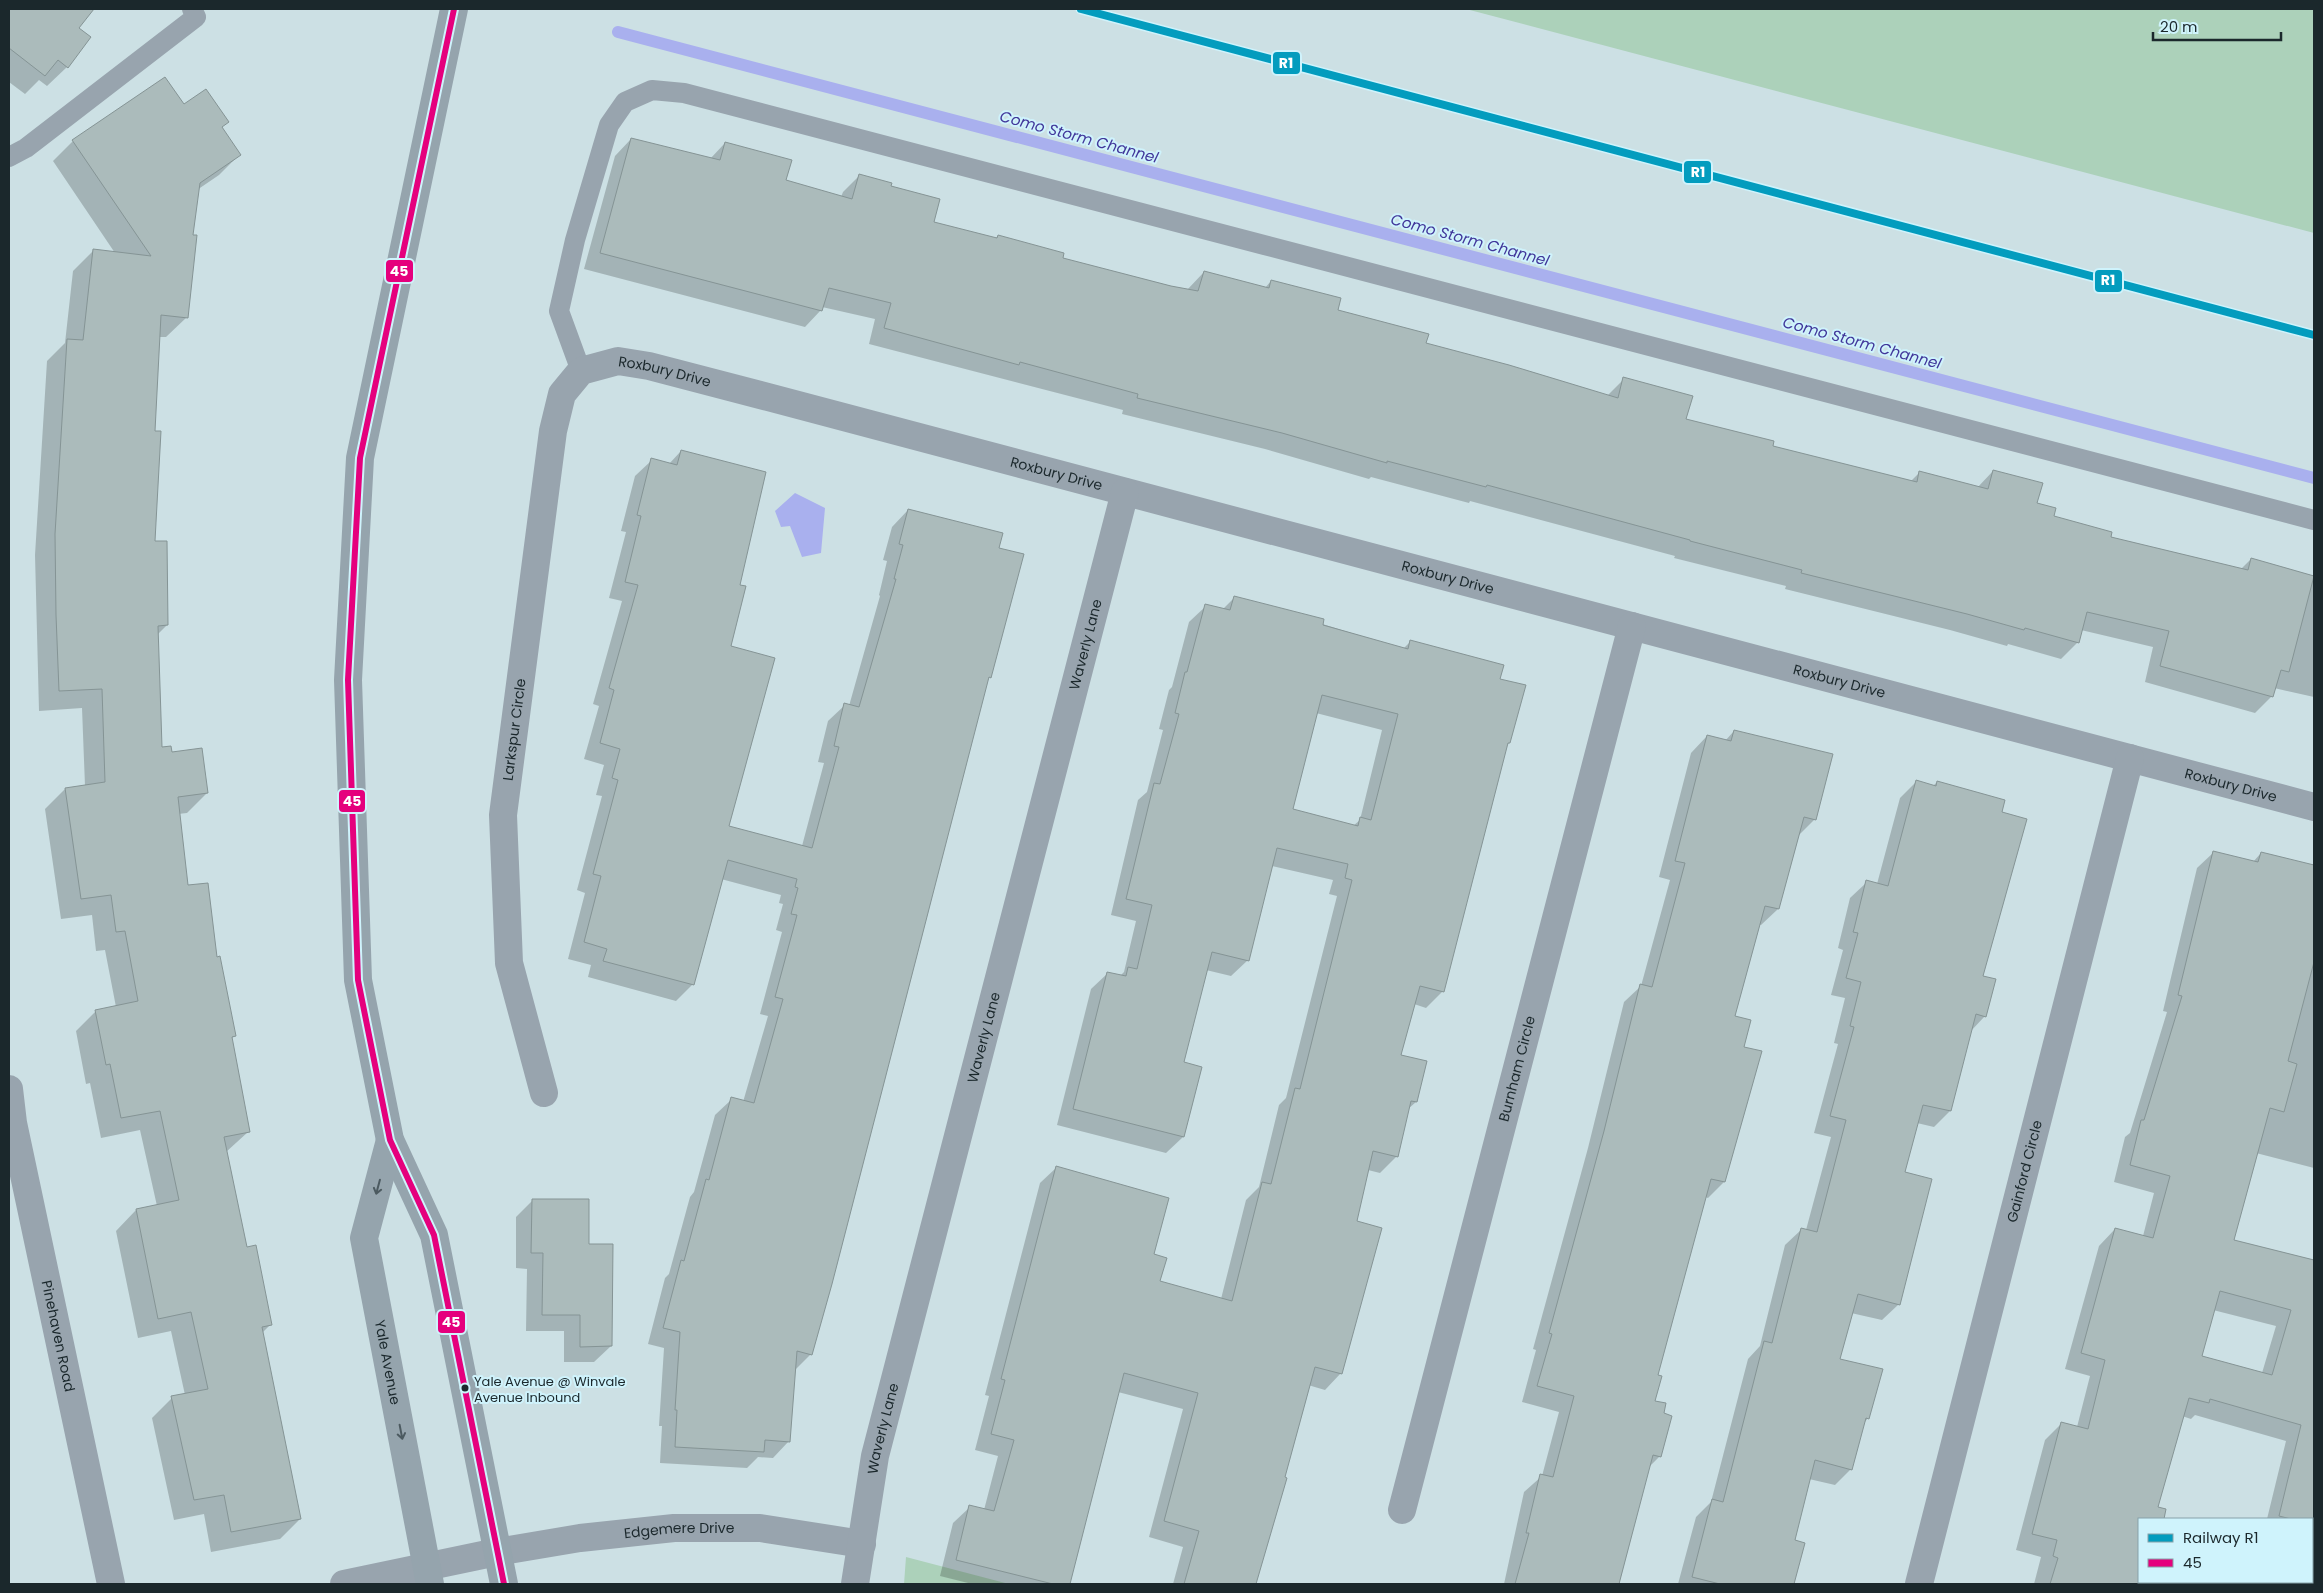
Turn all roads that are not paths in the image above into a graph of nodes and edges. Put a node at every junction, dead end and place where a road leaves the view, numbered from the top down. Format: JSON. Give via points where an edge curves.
{"nodes":[{"id":1,"x":192,"y":9,"type":"edge"},
{"id":2,"x":452,"y":17,"type":"edge"},
{"id":3,"x":9,"y":157,"type":"edge"},
{"id":4,"x":581,"y":371,"type":"junction"},
{"id":5,"x":1125,"y":492,"type":"junction"},
{"id":6,"x":2314,"y":520,"type":"edge"},
{"id":7,"x":1632,"y":626,"type":"junction"},
{"id":8,"x":2130,"y":758,"type":"junction"},
{"id":9,"x":2314,"y":807,"type":"edge"},
{"id":10,"x":9,"y":1089,"type":"edge"},
{"id":11,"x":544,"y":1093,"type":"dead end"},
{"id":12,"x":11,"y":1123,"type":"edge"},
{"id":13,"x":390,"y":1140,"type":"junction"},
{"id":14,"x":1402,"y":1510,"type":"dead end"},
{"id":15,"x":862,"y":1544,"type":"junction"},
{"id":16,"x":497,"y":1552,"type":"junction"},
{"id":17,"x":428,"y":1576,"type":"edge"},
{"id":18,"x":111,"y":1584,"type":"edge"},
{"id":19,"x":344,"y":1584,"type":"edge"},
{"id":20,"x":504,"y":1584,"type":"edge"},
{"id":21,"x":855,"y":1584,"type":"edge"},
{"id":22,"x":1919,"y":1584,"type":"edge"}],
"edges":[{"from":1,"to":3,"type":"lane","via":[[196,17],[26,148]]},
{"from":2,"to":13,"type":"main road","name":"Yale Avenue","via":[[360,458],[348,680],[358,980]]},
{"from":4,"to":5,"type":"street","name":"Roxbury Drive","via":[[618,361],[649,366]]},
{"from":4,"to":6,"type":"lane","via":[[558,310],[575,240],[609,125],[625,102],[652,90],[703,97]]},
{"from":4,"to":11,"type":"street","name":"Larkspur Circle","via":[[562,394],[553,430],[503,815],[509,963]]},
{"from":5,"to":7,"type":"street","name":"Roxbury Drive"},
{"from":5,"to":15,"type":"street","name":"Waverly Lane","via":[[874,1456]]},
{"from":7,"to":8,"type":"street","name":"Roxbury Drive"},
{"from":7,"to":14,"type":"street","name":"Burnham Circle"},
{"from":8,"to":9,"type":"street","name":"Roxbury Drive"},
{"from":8,"to":22,"type":"street","name":"Gainford Circle"},
{"from":10,"to":12,"type":"street","name":"Pinehaven Road"},
{"from":12,"to":18,"type":"street","name":"Pinehaven Road"},
{"from":13,"to":16,"type":"main road","name":"Yale Avenue","via":[[434,1235]]},
{"from":13,"to":17,"type":"main road","name":"Yale Avenue","one_way":true,"via":[[364,1238]]},
{"from":15,"to":16,"type":"street","name":"Edgemere Drive","via":[[760,1528],[674,1528],[580,1538]]},
{"from":15,"to":21,"type":"street","name":"Waverly Lane"},
{"from":16,"to":17,"type":"street","name":"Edgemere Drive"},
{"from":16,"to":20,"type":"main road","name":"Yale Avenue"},
{"from":17,"to":19,"type":"street","name":"Edgemere Drive"}]}
